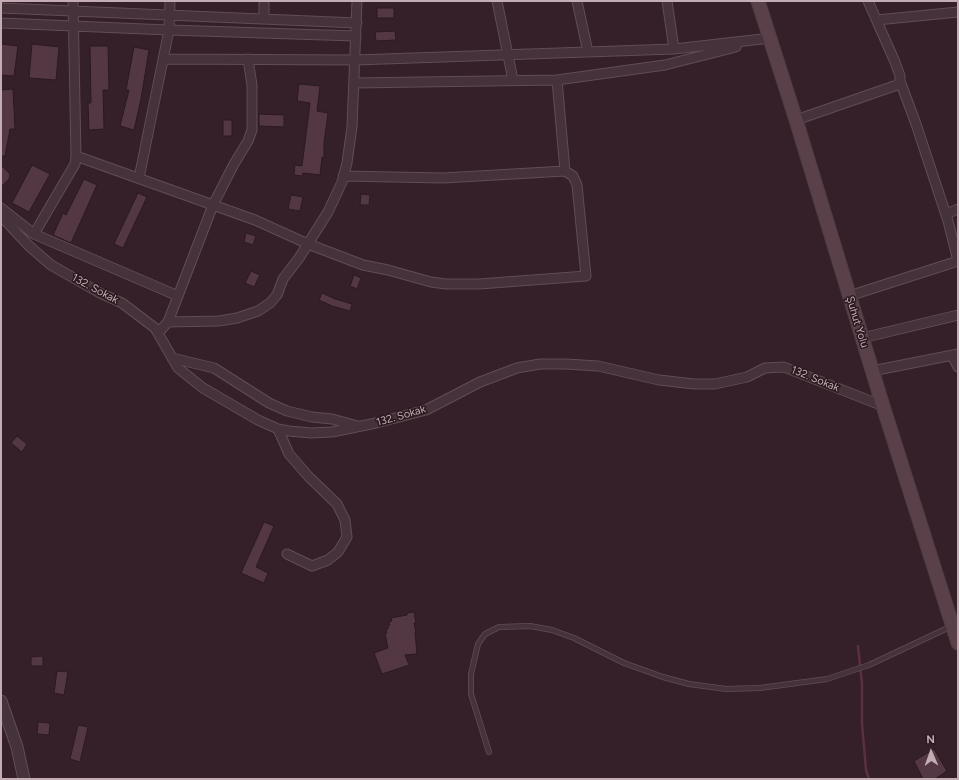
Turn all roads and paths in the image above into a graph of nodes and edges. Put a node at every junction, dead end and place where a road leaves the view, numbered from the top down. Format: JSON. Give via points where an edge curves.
{"nodes":[{"id":1,"x":73,"y":1,"type":"edge"},
{"id":2,"x":170,"y":1,"type":"edge"},
{"id":3,"x":264,"y":1,"type":"edge"},
{"id":4,"x":357,"y":1,"type":"edge"},
{"id":5,"x":497,"y":1,"type":"edge"},
{"id":6,"x":577,"y":1,"type":"edge"},
{"id":7,"x":667,"y":1,"type":"edge"},
{"id":8,"x":758,"y":1,"type":"edge"},
{"id":9,"x":868,"y":1,"type":"edge"},
{"id":10,"x":1,"y":8,"type":"edge"},
{"id":11,"x":73,"y":11,"type":"junction"},
{"id":12,"x":958,"y":12,"type":"edge"},
{"id":13,"x":170,"y":16,"type":"junction"},
{"id":14,"x":264,"y":19,"type":"junction"},
{"id":15,"x":877,"y":20,"type":"junction"},
{"id":16,"x":1,"y":23,"type":"edge"},
{"id":17,"x":357,"y":23,"type":"junction"},
{"id":18,"x":73,"y":26,"type":"junction"},
{"id":19,"x":169,"y":30,"type":"junction"},
{"id":20,"x":356,"y":36,"type":"junction"},
{"id":21,"x":770,"y":38,"type":"junction"},
{"id":22,"x":674,"y":50,"type":"junction"},
{"id":23,"x":588,"y":52,"type":"junction"},
{"id":24,"x":509,"y":55,"type":"junction"},
{"id":25,"x":163,"y":59,"type":"junction"},
{"id":26,"x":248,"y":59,"type":"junction"},
{"id":27,"x":355,"y":60,"type":"junction"},
{"id":28,"x":513,"y":80,"type":"junction"},
{"id":29,"x":556,"y":80,"type":"junction"},
{"id":30,"x":900,"y":81,"type":"junction"},
{"id":31,"x":354,"y":83,"type":"junction"},
{"id":32,"x":796,"y":120,"type":"junction"},
{"id":33,"x":76,"y":156,"type":"junction"},
{"id":34,"x":565,"y":171,"type":"junction"},
{"id":35,"x":344,"y":176,"type":"junction"},
{"id":36,"x":139,"y":178,"type":"junction"},
{"id":37,"x":213,"y":205,"type":"junction"},
{"id":38,"x":1,"y":208,"type":"edge"},
{"id":39,"x":958,"y":209,"type":"edge"},
{"id":40,"x":946,"y":214,"type":"junction"},
{"id":41,"x":1,"y":216,"type":"edge"},
{"id":42,"x":34,"y":234,"type":"junction"},
{"id":43,"x":308,"y":244,"type":"junction"},
{"id":44,"x":958,"y":261,"type":"edge"},
{"id":45,"x":178,"y":296,"type":"junction"},
{"id":46,"x":849,"y":296,"type":"junction"},
{"id":47,"x":958,"y":316,"type":"edge"},
{"id":48,"x":168,"y":322,"type":"junction"},
{"id":49,"x":158,"y":332,"type":"junction"},
{"id":50,"x":862,"y":338,"type":"junction"},
{"id":51,"x":955,"y":354,"type":"edge"},
{"id":52,"x":172,"y":358,"type":"junction"},
{"id":53,"x":958,"y":366,"type":"edge"},
{"id":54,"x":872,"y":371,"type":"junction"},
{"id":55,"x":883,"y":406,"type":"junction"},
{"id":56,"x":363,"y":426,"type":"junction"},
{"id":57,"x":278,"y":429,"type":"junction"},
{"id":58,"x":287,"y":554,"type":"dead end"},
{"id":59,"x":955,"y":624,"type":"edge"},
{"id":60,"x":958,"y":643,"type":"edge"},
{"id":61,"x":1,"y":701,"type":"edge"},
{"id":62,"x":489,"y":752,"type":"dead end"},
{"id":63,"x":24,"y":779,"type":"edge"}],
"edges":[{"from":1,"to":11,"type":"street"},
{"from":2,"to":13,"type":"street"},
{"from":3,"to":14,"type":"street"},
{"from":4,"to":17,"type":"street"},
{"from":5,"to":24,"type":"street"},
{"from":6,"to":23,"type":"street"},
{"from":7,"to":22,"type":"street"},
{"from":8,"to":21,"type":"main road","name":"Şuhut Yolu"},
{"from":9,"to":15,"type":"street"},
{"from":10,"to":11,"type":"street"},
{"from":11,"to":13,"type":"street"},
{"from":11,"to":18,"type":"street"},
{"from":12,"to":15,"type":"street"},
{"from":13,"to":14,"type":"street"},
{"from":13,"to":19,"type":"street"},
{"from":14,"to":17,"type":"street"},
{"from":15,"to":30,"type":"street","via":[[895,62]]},
{"from":16,"to":18,"type":"street"},
{"from":17,"to":20,"type":"street"},
{"from":18,"to":19,"type":"street"},
{"from":18,"to":33,"type":"street"},
{"from":19,"to":20,"type":"street"},
{"from":19,"to":25,"type":"street"},
{"from":20,"to":27,"type":"street"},
{"from":21,"to":22,"type":"street"},
{"from":21,"to":29,"type":"street","via":[[665,65]]},
{"from":21,"to":32,"type":"main road","name":"Şuhut Yolu"},
{"from":22,"to":23,"type":"street"},
{"from":23,"to":24,"type":"street"},
{"from":24,"to":27,"type":"street"},
{"from":24,"to":28,"type":"street"},
{"from":25,"to":26,"type":"street"},
{"from":25,"to":36,"type":"street"},
{"from":26,"to":27,"type":"street"},
{"from":26,"to":37,"type":"street","via":[[253,92],[252,130]]},
{"from":27,"to":31,"type":"street"},
{"from":28,"to":29,"type":"street"},
{"from":28,"to":31,"type":"street"},
{"from":29,"to":34,"type":"street"},
{"from":30,"to":32,"type":"street","via":[[897,85]]},
{"from":30,"to":40,"type":"street"},
{"from":31,"to":35,"type":"street","via":[[352,127]]},
{"from":32,"to":46,"type":"main road","name":"Şuhut Yolu"},
{"from":33,"to":36,"type":"street"},
{"from":33,"to":42,"type":"street","via":[[75,164]]},
{"from":34,"to":35,"type":"street","via":[[443,178]]},
{"from":34,"to":43,"type":"street","via":[[573,176],[577,184],[586,276],[446,284],[363,265]]},
{"from":35,"to":43,"type":"street","via":[[328,212]]},
{"from":36,"to":37,"type":"street"},
{"from":37,"to":43,"type":"street","via":[[255,220]]},
{"from":37,"to":45,"type":"street"},
{"from":38,"to":42,"type":"street"},
{"from":39,"to":40,"type":"street"},
{"from":40,"to":44,"type":"street"},
{"from":41,"to":49,"type":"street","name":"132. Sokak","via":[[29,246],[51,264],[122,303]]},
{"from":42,"to":45,"type":"street"},
{"from":43,"to":48,"type":"street","via":[[283,279],[277,296],[258,311],[219,321]]},
{"from":44,"to":46,"type":"street"},
{"from":45,"to":48,"type":"street"},
{"from":46,"to":50,"type":"main road","name":"Şuhut Yolu"},
{"from":47,"to":50,"type":"street"},
{"from":48,"to":49,"type":"street"},
{"from":49,"to":52,"type":"street","name":"132. Sokak"},
{"from":50,"to":54,"type":"main road","name":"Şuhut Yolu"},
{"from":51,"to":53,"type":"street"},
{"from":51,"to":54,"type":"street"},
{"from":52,"to":56,"type":"street","via":[[214,368],[269,403],[287,411]]},
{"from":52,"to":57,"type":"street","name":"132. Sokak","via":[[178,368],[203,388]]},
{"from":54,"to":55,"type":"main road","name":"Şuhut Yolu"},
{"from":55,"to":56,"type":"street","name":"132. Sokak","via":[[784,367],[766,368],[747,377],[716,384],[694,384],[659,380],[598,366],[540,364],[517,368],[480,382],[426,410]]},
{"from":55,"to":59,"type":"main road","name":"Şuhut Yolu"},
{"from":56,"to":57,"type":"street","name":"132. Sokak","via":[[311,433]]},
{"from":57,"to":58,"type":"street","via":[[289,454],[337,504],[345,520],[347,537],[338,552],[328,560],[312,566]]},
{"from":59,"to":60,"type":"main road","name":"Şuhut Yolu"},
{"from":59,"to":62,"type":"lane","via":[[869,665],[827,679],[760,688],[726,689],[689,684],[663,677],[624,663],[552,630],[530,626],[499,627],[485,634],[478,644],[471,674],[471,694]]},
{"from":61,"to":63,"type":"street","via":[[17,747]]}]}
